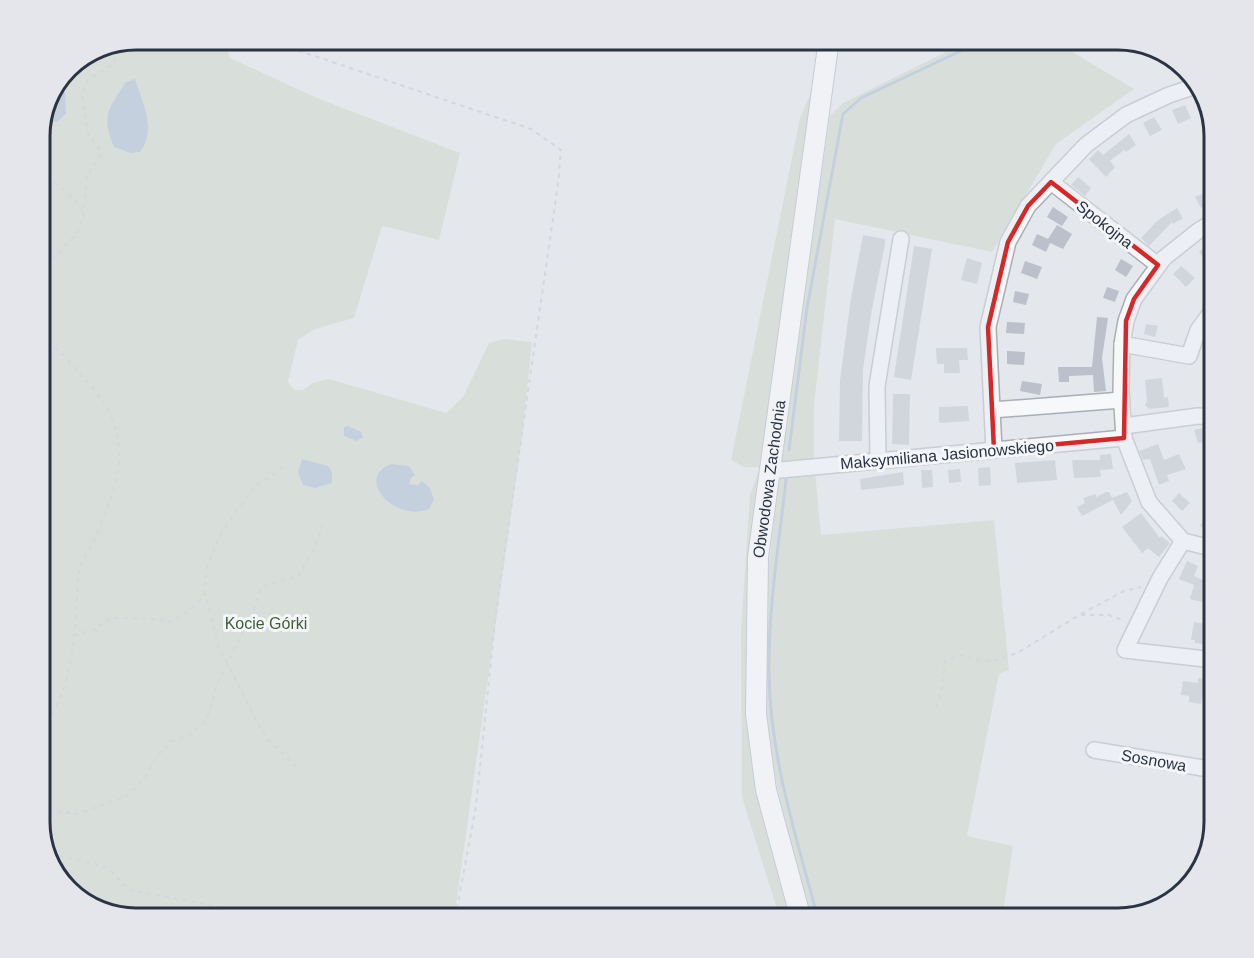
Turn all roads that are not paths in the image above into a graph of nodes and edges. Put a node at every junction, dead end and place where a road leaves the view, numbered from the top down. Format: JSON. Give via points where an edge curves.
{"nodes":[{"id":1,"x":828,"y":49,"type":"edge"},
{"id":2,"x":1190,"y":88,"type":"edge"},
{"id":3,"x":1051,"y":182,"type":"junction"},
{"id":4,"x":1204,"y":227,"type":"edge"},
{"id":5,"x":901,"y":238,"type":"dead end"},
{"id":6,"x":1158,"y":265,"type":"junction"},
{"id":7,"x":1204,"y":322,"type":"edge"},
{"id":8,"x":1122,"y":345,"type":"junction"},
{"id":9,"x":1122,"y":400,"type":"junction"},
{"id":10,"x":992,"y":410,"type":"junction"},
{"id":11,"x":1204,"y":416,"type":"edge"},
{"id":12,"x":1124,"y":432,"type":"junction"},
{"id":13,"x":994,"y":450,"type":"junction"},
{"id":14,"x":878,"y":461,"type":"junction"},
{"id":15,"x":770,"y":471,"type":"junction"},
{"id":16,"x":1184,"y":541,"type":"junction"},
{"id":17,"x":1204,"y":546,"type":"edge"},
{"id":18,"x":1204,"y":659,"type":"edge"},
{"id":19,"x":1094,"y":750,"type":"dead end"},
{"id":20,"x":1204,"y":768,"type":"edge"},
{"id":21,"x":798,"y":908,"type":"edge"}],
"edges":[{"from":1,"to":15,"type":"main road","name":"Obwodowa Zachodnia"},
{"from":2,"to":3,"type":"street","via":[[1126,115],[1086,145]]},
{"from":3,"to":6,"type":"street","name":"Spokojna"},
{"from":3,"to":10,"type":"street","via":[[1028,206],[1013,233],[999,273],[987,327]]},
{"from":4,"to":6,"type":"street"},
{"from":5,"to":14,"type":"street","via":[[877,386]]},
{"from":6,"to":8,"type":"street","via":[[1134,298]]},
{"from":7,"to":8,"type":"street","via":[[1189,356]]},
{"from":8,"to":9,"type":"street"},
{"from":9,"to":10,"type":"street"},
{"from":9,"to":12,"type":"street"},
{"from":10,"to":13,"type":"street"},
{"from":11,"to":12,"type":"street","name":"Maksymiliana Jasionowskiego"},
{"from":12,"to":13,"type":"street","name":"Maksymiliana Jasionowskiego"},
{"from":12,"to":16,"type":"street","via":[[1149,502]]},
{"from":13,"to":14,"type":"street","name":"Maksymiliana Jasionowskiego"},
{"from":14,"to":15,"type":"street","name":"Maksymiliana Jasionowskiego"},
{"from":15,"to":21,"type":"main road","name":"Obwodowa Zachodnia","via":[[758,557],[756,714],[766,790]]},
{"from":16,"to":17,"type":"street"},
{"from":16,"to":18,"type":"street","via":[[1125,650]]},
{"from":19,"to":20,"type":"street","name":"Sosnowa"}]}
